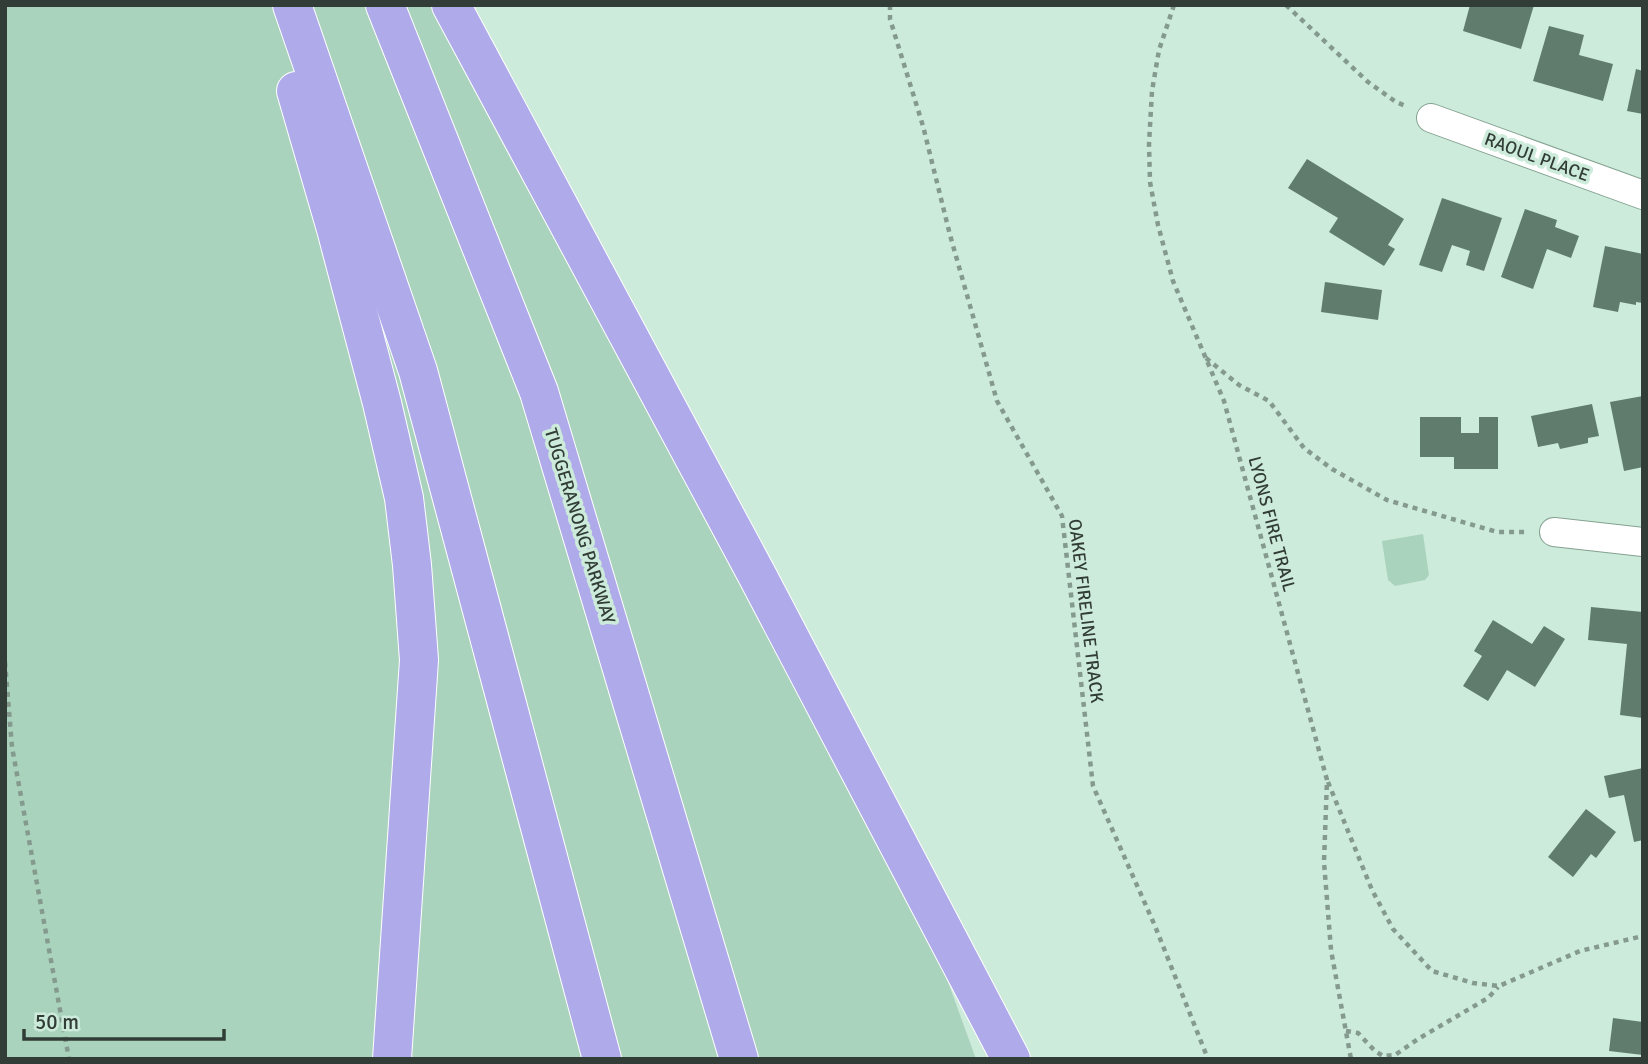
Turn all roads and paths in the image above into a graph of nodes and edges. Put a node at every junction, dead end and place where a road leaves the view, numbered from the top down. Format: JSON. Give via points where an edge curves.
{"nodes":[{"id":1,"x":270,"y":5,"type":"edge"},
{"id":2,"x":292,"y":5,"type":"edge"},
{"id":3,"x":385,"y":5,"type":"edge"},
{"id":4,"x":451,"y":5,"type":"edge"},
{"id":5,"x":890,"y":5,"type":"edge"},
{"id":6,"x":1174,"y":5,"type":"edge"},
{"id":7,"x":1286,"y":5,"type":"edge"},
{"id":8,"x":1431,"y":118,"type":"joint"},
{"id":9,"x":1643,"y":195,"type":"edge"},
{"id":10,"x":1205,"y":357,"type":"junction"},
{"id":11,"x":1554,"y":532,"type":"joint"},
{"id":12,"x":1643,"y":542,"type":"edge"},
{"id":13,"x":5,"y":662,"type":"edge"},
{"id":14,"x":1327,"y":780,"type":"junction"},
{"id":15,"x":1643,"y":936,"type":"edge"},
{"id":16,"x":1499,"y":986,"type":"junction"},
{"id":17,"x":1346,"y":1031,"type":"junction"},
{"id":18,"x":69,"y":1059,"type":"edge"},
{"id":19,"x":392,"y":1059,"type":"edge"},
{"id":20,"x":602,"y":1059,"type":"edge"},
{"id":21,"x":739,"y":1059,"type":"edge"},
{"id":22,"x":1011,"y":1059,"type":"edge"},
{"id":23,"x":1208,"y":1059,"type":"edge"},
{"id":24,"x":1351,"y":1059,"type":"edge"}],
"edges":[{"from":1,"to":19,"type":"highway","via":[[336,229],[408,525],[419,660]]},
{"from":2,"to":20,"type":"highway","via":[[418,371]]},
{"from":3,"to":21,"type":"highway","name":"TUGGERANONG PARKWAY","via":[[540,392]]},
{"from":4,"to":22,"type":"highway"},
{"from":5,"to":23,"type":"path","name":"OAKEY FIRELINE TRACK","via":[[890,19],[997,401],[1062,516],[1093,786]]},
{"from":6,"to":10,"type":"path","name":"LYONS FIRE TRAIL","via":[[1152,91],[1150,182],[1173,281]]},
{"from":7,"to":8,"type":"path","via":[[1368,82]]},
{"from":8,"to":9,"type":"street","name":"RAOUL PLACE"},
{"from":10,"to":11,"type":"path","via":[[1239,386],[1269,401],[1304,448],[1387,500],[1497,532]]},
{"from":10,"to":14,"type":"path","name":"LYONS FIRE TRAIL","via":[[1224,401]]},
{"from":11,"to":12,"type":"street"},
{"from":13,"to":18,"type":"path","via":[[12,747]]},
{"from":14,"to":16,"type":"path","via":[[1393,929],[1432,971]]},
{"from":14,"to":17,"type":"path","name":"LYONS FIRE TRAIL","via":[[1324,862],[1331,950]]},
{"from":15,"to":16,"type":"path","via":[[1580,951]]},
{"from":16,"to":17,"type":"path","via":[[1488,998],[1395,1055],[1383,1056],[1357,1033]]},
{"from":17,"to":24,"type":"path","name":"LYONS FIRE TRAIL"}]}
